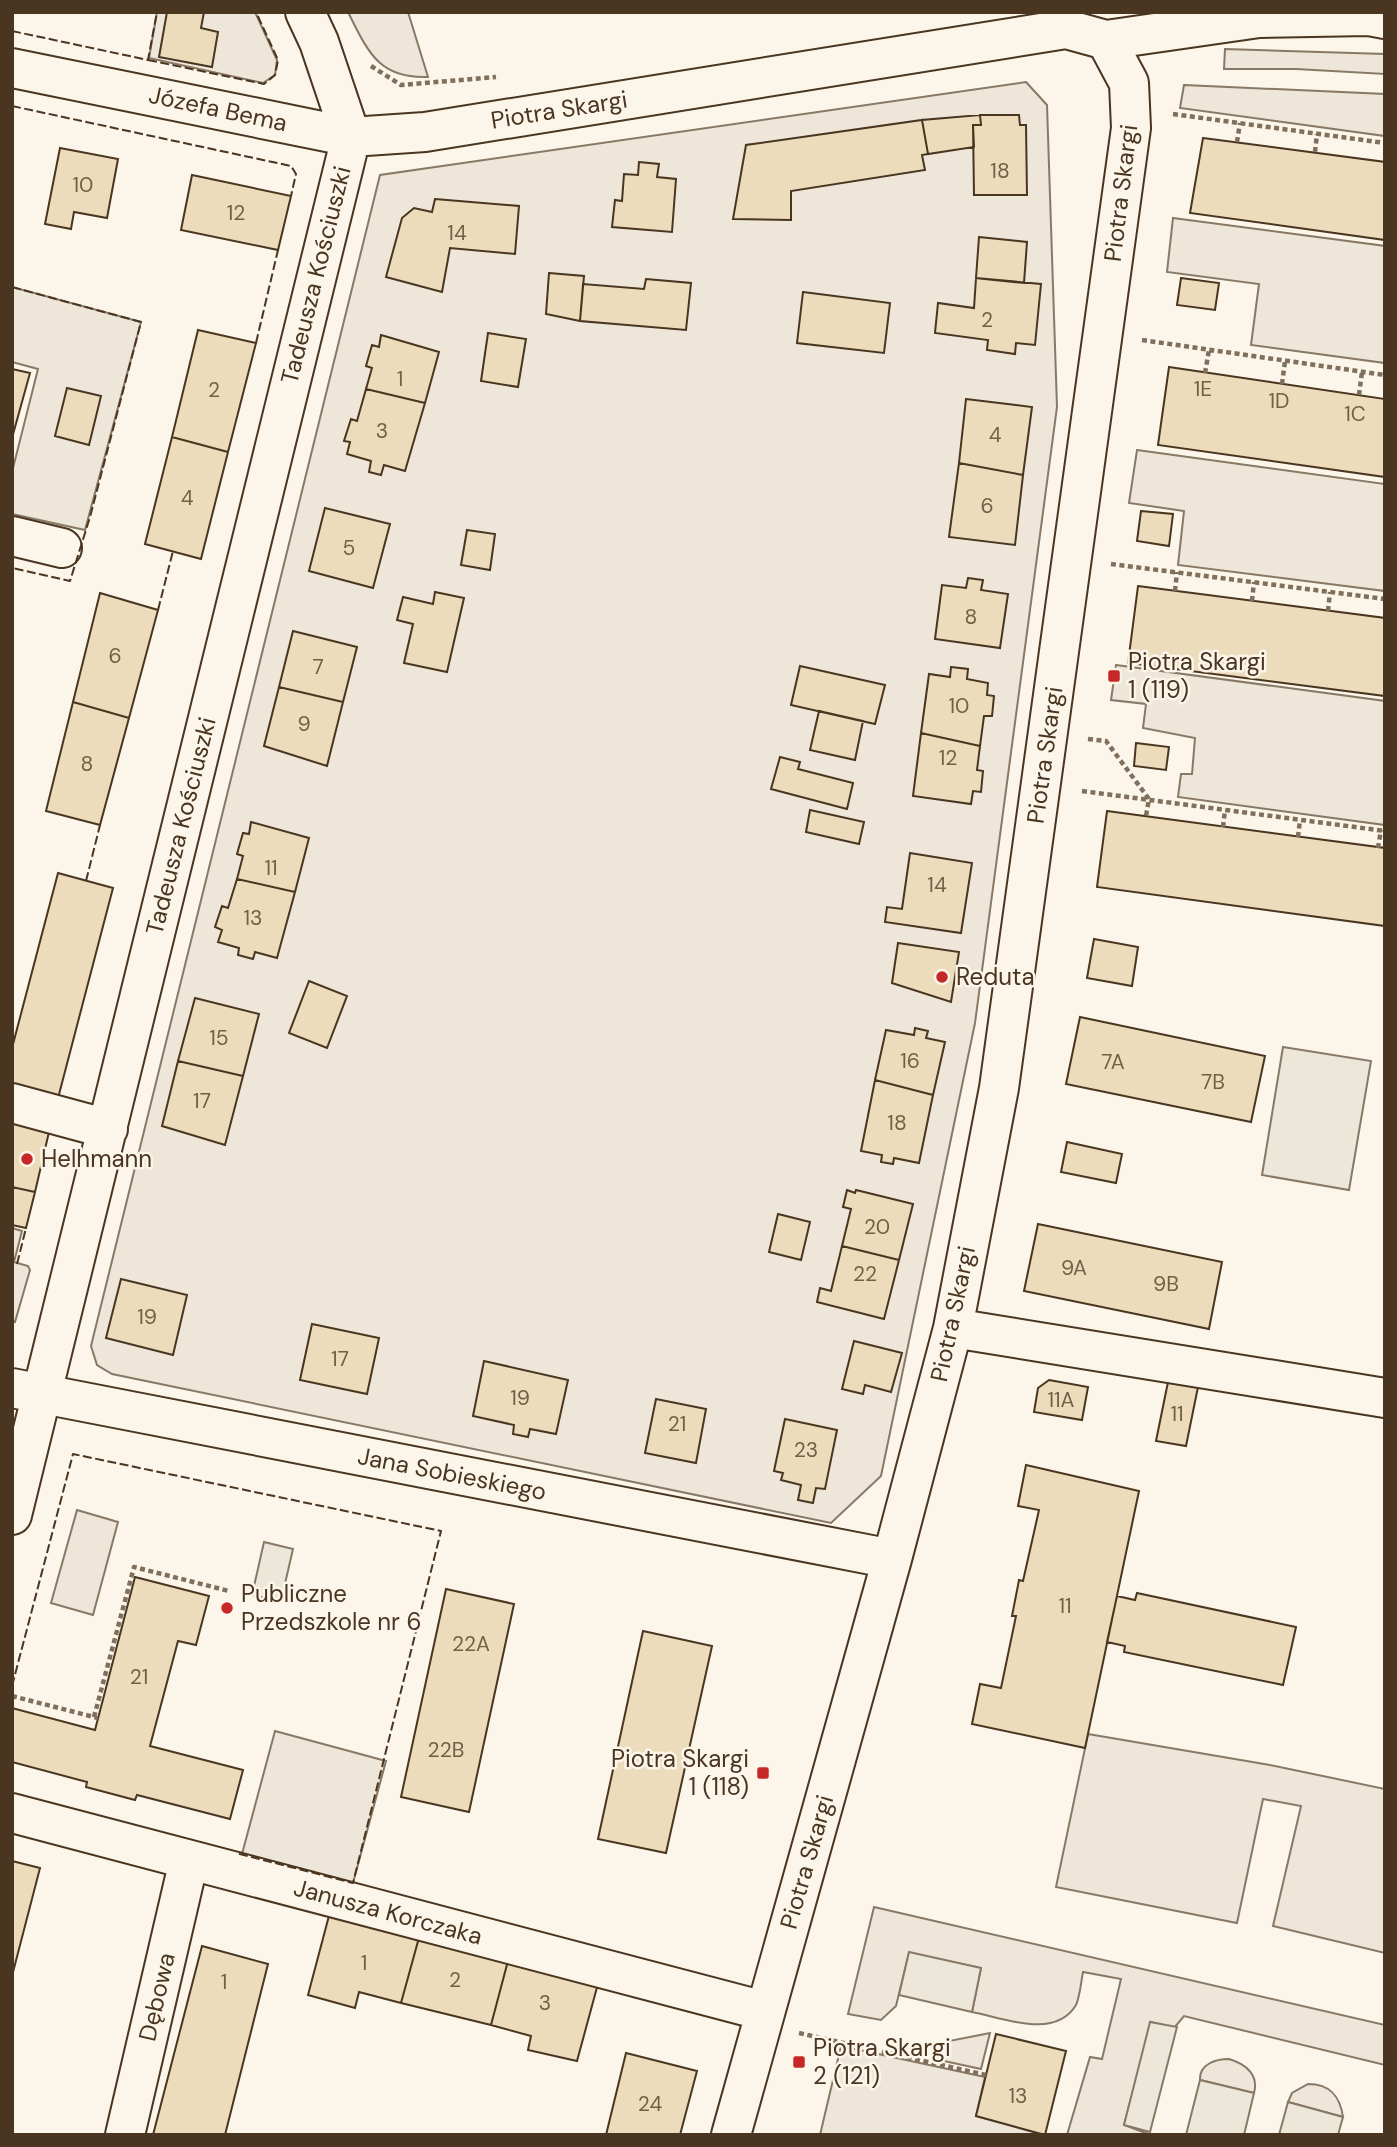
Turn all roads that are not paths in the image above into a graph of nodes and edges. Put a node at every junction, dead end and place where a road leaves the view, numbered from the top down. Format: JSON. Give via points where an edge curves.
{"nodes":[{"id":1,"x":305,"y":12,"type":"edge"},
{"id":2,"x":1385,"y":19,"type":"edge"},
{"id":3,"x":1106,"y":40,"type":"junction"},
{"id":4,"x":12,"y":68,"type":"edge"},
{"id":5,"x":425,"y":132,"type":"joint"},
{"id":6,"x":351,"y":137,"type":"junction"},
{"id":7,"x":12,"y":537,"type":"edge"},
{"id":8,"x":62,"y":548,"type":"dead end"},
{"id":9,"x":12,"y":1103,"type":"edge"},
{"id":10,"x":108,"y":1129,"type":"junction"},
{"id":11,"x":953,"y":1328,"type":"junction"},
{"id":12,"x":28,"y":1391,"type":"edge"},
{"id":13,"x":1385,"y":1398,"type":"edge"},
{"id":14,"x":12,"y":1515,"type":"edge"},
{"id":15,"x":892,"y":1559,"type":"junction"},
{"id":16,"x":12,"y":1813,"type":"edge"},
{"id":17,"x":189,"y":1860,"type":"junction"},
{"id":18,"x":764,"y":2011,"type":"junction"},
{"id":19,"x":125,"y":2135,"type":"edge"},
{"id":20,"x":731,"y":2135,"type":"edge"}],
"edges":[{"from":1,"to":6,"type":"street"},
{"from":2,"to":3,"type":"street","via":[[1259,18]]},
{"from":3,"to":5,"type":"street","name":"Piotra Skargi","via":[[1066,29]]},
{"from":3,"to":11,"type":"street","name":"Piotra Skargi","via":[[1129,83],[1131,128],[999,1088]]},
{"from":4,"to":6,"type":"street","name":"Józefa Bema"},
{"from":5,"to":6,"type":"street","name":"Józefa Bema"},
{"from":6,"to":10,"type":"street","name":"Tadeusza Kościuszki"},
{"from":7,"to":8,"type":"street"},
{"from":9,"to":10,"type":"street"},
{"from":10,"to":12,"type":"street","name":"Tadeusza Kościuszki"},
{"from":11,"to":13,"type":"street"},
{"from":11,"to":15,"type":"street","name":"Piotra Skargi"},
{"from":12,"to":14,"type":"street","name":"Tadeusza Kościuszki"},
{"from":12,"to":15,"type":"street","name":"Jana Sobieskiego"},
{"from":15,"to":18,"type":"street","name":"Piotra Skargi"},
{"from":16,"to":17,"type":"street","name":"Janusza Korczaka"},
{"from":17,"to":18,"type":"street","name":"Janusza Korczaka"},
{"from":17,"to":19,"type":"street","name":"Dębowa"},
{"from":18,"to":20,"type":"street","name":"Piotra Skargi"}]}
